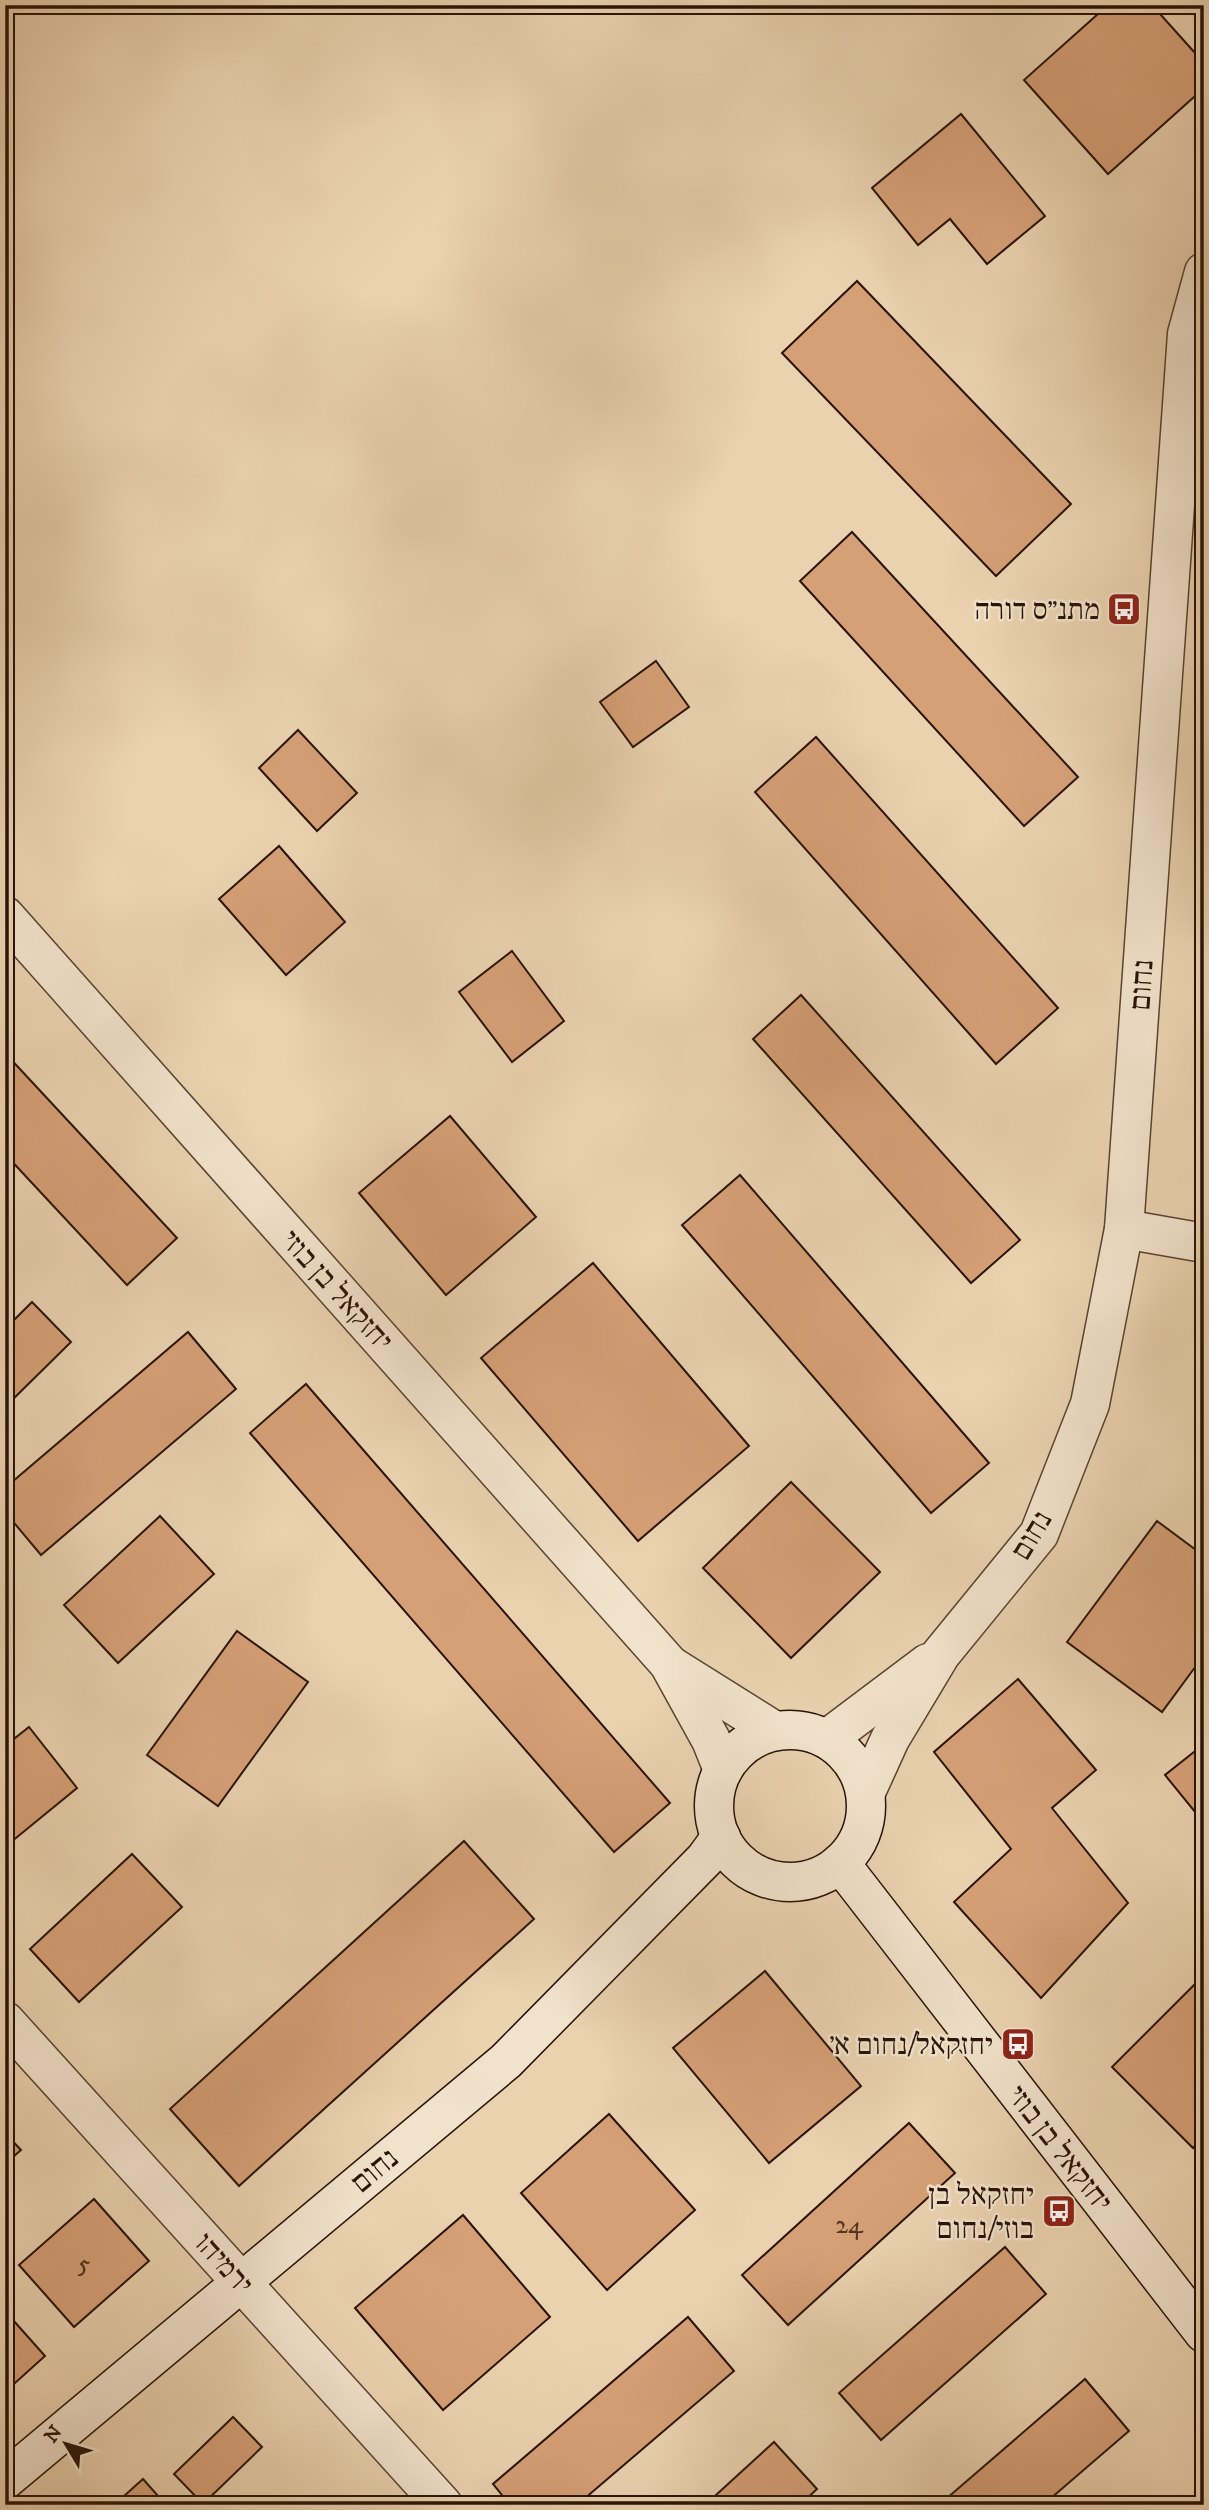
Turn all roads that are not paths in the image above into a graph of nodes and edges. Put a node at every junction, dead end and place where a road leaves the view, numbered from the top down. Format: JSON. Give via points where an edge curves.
{"nodes":[{"id":1,"x":1204,"y":272,"type":"edge"},
{"id":2,"x":5,"y":916,"type":"edge"},
{"id":3,"x":1124,"y":1228,"type":"junction"},
{"id":4,"x":1204,"y":1243,"type":"edge"},
{"id":5,"x":941,"y":1654,"type":"junction"},
{"id":6,"x":669,"y":1664,"type":"junction"},
{"id":7,"x":775,"y":1731,"type":"junction"},
{"id":8,"x":827,"y":1739,"type":"junction"},
{"id":9,"x":723,"y":1770,"type":"junction"},
{"id":10,"x":866,"y":1792,"type":"junction"},
{"id":11,"x":721,"y":1837,"type":"junction"},
{"id":12,"x":840,"y":1863,"type":"junction"},
{"id":13,"x":5,"y":2021,"type":"edge"},
{"id":14,"x":241,"y":2281,"type":"junction"},
{"id":15,"x":1204,"y":2333,"type":"edge"},
{"id":16,"x":5,"y":2480,"type":"edge"},
{"id":17,"x":443,"y":2505,"type":"edge"}],
"edges":[{"from":1,"to":3,"type":"street","name":"נחום","via":[[1187,334]]},
{"from":2,"to":6,"type":"street","name":"יחזקאל בן בוזי"},
{"from":3,"to":4,"type":"street"},
{"from":3,"to":5,"type":"street","name":"נחום","via":[[1090,1404],[1039,1534]]},
{"from":5,"to":8,"type":"street","name":"נחום"},
{"from":5,"to":10,"type":"street","name":"נחום","via":[[890,1739]]},
{"from":6,"to":7,"type":"street","name":"יחזקאל בן בוזי"},
{"from":6,"to":9,"type":"street","name":"יחזקאל בן בוזי"},
{"from":7,"to":8,"type":"street","via":[[811,1732]]},
{"from":7,"to":9,"type":"street","via":[[745,1744]]},
{"from":8,"to":10,"type":"street","via":[[845,1753]]},
{"from":9,"to":11,"type":"street","via":[[714,1803]]},
{"from":10,"to":12,"type":"street","via":[[862,1831]]},
{"from":11,"to":12,"type":"street","via":[[734,1857],[752,1872],[774,1880],[820,1876]]},
{"from":11,"to":14,"type":"street","name":"נחום","via":[[705,1859],[506,2061]]},
{"from":12,"to":15,"type":"street","name":"יחזקאל בן בוזי"},
{"from":13,"to":14,"type":"street","name":"ירמיהו"},
{"from":14,"to":16,"type":"street","name":"נחום"},
{"from":14,"to":17,"type":"street","name":"ירמיהו"}]}
